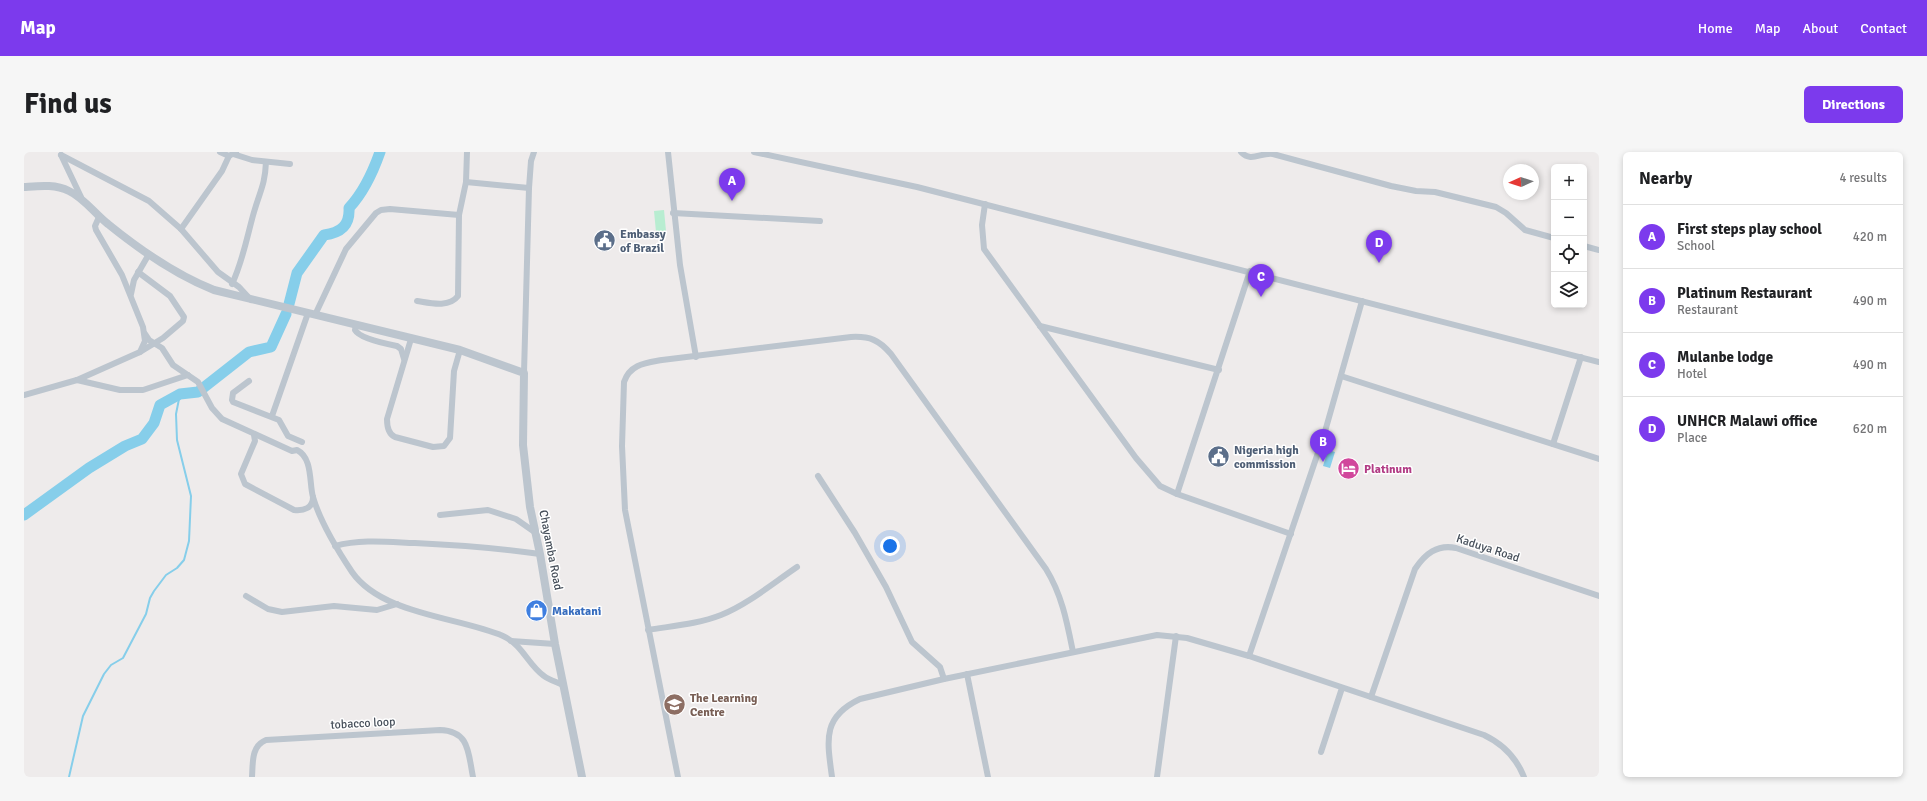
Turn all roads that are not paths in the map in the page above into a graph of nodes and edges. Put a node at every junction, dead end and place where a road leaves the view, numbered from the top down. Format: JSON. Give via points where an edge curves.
{"nodes":[{"id":1,"x":220,"y":152,"type":"edge"},
{"id":2,"x":467,"y":152,"type":"edge"},
{"id":3,"x":534,"y":152,"type":"edge"},
{"id":4,"x":668,"y":152,"type":"edge"},
{"id":5,"x":754,"y":152,"type":"edge"},
{"id":6,"x":1241,"y":152,"type":"edge"},
{"id":7,"x":60,"y":153,"type":"edge"},
{"id":8,"x":1267,"y":153,"type":"edge"},
{"id":9,"x":232,"y":154,"type":"edge"},
{"id":10,"x":266,"y":162,"type":"junction"},
{"id":11,"x":290,"y":164,"type":"dead end"},
{"id":12,"x":466,"y":182,"type":"junction"},
{"id":13,"x":24,"y":186,"type":"edge"},
{"id":14,"x":529,"y":188,"type":"junction"},
{"id":15,"x":81,"y":198,"type":"junction"},
{"id":16,"x":985,"y":204,"type":"junction"},
{"id":17,"x":673,"y":213,"type":"junction"},
{"id":18,"x":459,"y":215,"type":"junction"},
{"id":19,"x":99,"y":217,"type":"junction"},
{"id":20,"x":820,"y":221,"type":"dead end"},
{"id":21,"x":181,"y":229,"type":"junction"},
{"id":22,"x":1551,"y":237,"type":"edge"},
{"id":23,"x":1587,"y":247,"type":"edge"},
{"id":24,"x":1599,"y":250,"type":"edge"},
{"id":25,"x":149,"y":254,"type":"junction"},
{"id":26,"x":1250,"y":271,"type":"junction"},
{"id":27,"x":138,"y":272,"type":"junction"},
{"id":28,"x":232,"y":284,"type":"junction"},
{"id":29,"x":131,"y":296,"type":"junction"},
{"id":30,"x":251,"y":300,"type":"junction"},
{"id":31,"x":417,"y":301,"type":"dead end"},
{"id":32,"x":1362,"y":301,"type":"junction"},
{"id":33,"x":312,"y":314,"type":"junction"},
{"id":34,"x":356,"y":324,"type":"junction"},
{"id":35,"x":1040,"y":326,"type":"junction"},
{"id":36,"x":145,"y":334,"type":"junction"},
{"id":37,"x":412,"y":339,"type":"junction"},
{"id":38,"x":154,"y":343,"type":"junction"},
{"id":39,"x":460,"y":350,"type":"junction"},
{"id":40,"x":140,"y":352,"type":"junction"},
{"id":41,"x":696,"y":356,"type":"junction"},
{"id":42,"x":1581,"y":357,"type":"junction"},
{"id":43,"x":404,"y":359,"type":"junction"},
{"id":44,"x":1599,"y":362,"type":"edge"},
{"id":45,"x":1219,"y":370,"type":"junction"},
{"id":46,"x":524,"y":373,"type":"junction"},
{"id":47,"x":188,"y":375,"type":"junction"},
{"id":48,"x":1341,"y":376,"type":"junction"},
{"id":49,"x":77,"y":380,"type":"junction"},
{"id":50,"x":249,"y":381,"type":"dead end"},
{"id":51,"x":24,"y":395,"type":"edge"},
{"id":52,"x":272,"y":416,"type":"junction"},
{"id":53,"x":254,"y":435,"type":"junction"},
{"id":54,"x":302,"y":442,"type":"dead end"},
{"id":55,"x":1553,"y":444,"type":"junction"},
{"id":56,"x":1599,"y":459,"type":"edge"},
{"id":57,"x":818,"y":476,"type":"dead end"},
{"id":58,"x":1177,"y":494,"type":"junction"},
{"id":59,"x":313,"y":497,"type":"junction"},
{"id":60,"x":440,"y":515,"type":"dead end"},
{"id":61,"x":536,"y":533,"type":"junction"},
{"id":62,"x":1291,"y":534,"type":"junction"},
{"id":63,"x":335,"y":546,"type":"junction"},
{"id":64,"x":540,"y":554,"type":"junction"},
{"id":65,"x":797,"y":567,"type":"dead end"},
{"id":66,"x":246,"y":596,"type":"dead end"},
{"id":67,"x":1599,"y":596,"type":"edge"},
{"id":68,"x":397,"y":604,"type":"junction"},
{"id":69,"x":648,"y":630,"type":"junction"},
{"id":70,"x":1176,"y":636,"type":"junction"},
{"id":71,"x":511,"y":641,"type":"junction"},
{"id":72,"x":555,"y":644,"type":"junction"},
{"id":73,"x":1073,"y":652,"type":"junction"},
{"id":74,"x":1249,"y":656,"type":"junction"},
{"id":75,"x":968,"y":674,"type":"junction"},
{"id":76,"x":944,"y":679,"type":"junction"},
{"id":77,"x":563,"y":685,"type":"junction"},
{"id":78,"x":1342,"y":688,"type":"junction"},
{"id":79,"x":1371,"y":698,"type":"junction"},
{"id":80,"x":1321,"y":752,"type":"dead end"},
{"id":81,"x":252,"y":777,"type":"edge"},
{"id":82,"x":473,"y":777,"type":"edge"},
{"id":83,"x":582,"y":777,"type":"edge"},
{"id":84,"x":678,"y":777,"type":"edge"},
{"id":85,"x":832,"y":777,"type":"edge"},
{"id":86,"x":988,"y":777,"type":"edge"},
{"id":87,"x":1157,"y":777,"type":"edge"},
{"id":88,"x":1524,"y":777,"type":"edge"}],
"edges":[{"from":1,"to":9,"type":"street"},
{"from":2,"to":12,"type":"street"},
{"from":3,"to":14,"type":"street"},
{"from":4,"to":17,"type":"street"},
{"from":5,"to":16,"type":"street"},
{"from":6,"to":8,"type":"street","via":[[1250,158]]},
{"from":7,"to":15,"type":"street"},
{"from":7,"to":21,"type":"street","via":[[149,202]]},
{"from":8,"to":22,"type":"street","via":[[1401,188],[1435,192],[1496,207],[1525,230]]},
{"from":9,"to":10,"type":"street"},
{"from":9,"to":21,"type":"street"},
{"from":10,"to":11,"type":"street"},
{"from":10,"to":28,"type":"street","via":[[264,187]]},
{"from":12,"to":14,"type":"street"},
{"from":12,"to":18,"type":"street"},
{"from":13,"to":15,"type":"street","via":[[54,187]]},
{"from":14,"to":46,"type":"street"},
{"from":15,"to":19,"type":"street"},
{"from":16,"to":26,"type":"street"},
{"from":16,"to":35,"type":"street","via":[[982,225],[984,249]]},
{"from":17,"to":20,"type":"street"},
{"from":17,"to":41,"type":"street"},
{"from":18,"to":31,"type":"street","via":[[458,296],[455,300],[445,303]]},
{"from":18,"to":33,"type":"street","via":[[390,209],[376,213],[346,249]]},
{"from":19,"to":25,"type":"street"},
{"from":19,"to":29,"type":"street","via":[[96,230]]},
{"from":21,"to":28,"type":"street","via":[[218,272]]},
{"from":23,"to":24,"type":"street"},
{"from":25,"to":27,"type":"street"},
{"from":25,"to":30,"type":"street","via":[[199,284]]},
{"from":26,"to":32,"type":"street"},
{"from":26,"to":45,"type":"street"},
{"from":27,"to":29,"type":"street"},
{"from":27,"to":38,"type":"street","via":[[170,296],[183,314],[183,321]]},
{"from":28,"to":30,"type":"street","via":[[239,287]]},
{"from":29,"to":36,"type":"street"},
{"from":30,"to":33,"type":"street"},
{"from":32,"to":42,"type":"street"},
{"from":32,"to":48,"type":"street"},
{"from":33,"to":34,"type":"street"},
{"from":33,"to":52,"type":"street"},
{"from":34,"to":37,"type":"street"},
{"from":34,"to":43,"type":"street","via":[[356,333],[397,346],[401,349]]},
{"from":35,"to":45,"type":"street"},
{"from":35,"to":58,"type":"street","via":[[1136,458],[1160,486]]},
{"from":36,"to":38,"type":"street"},
{"from":36,"to":40,"type":"street"},
{"from":37,"to":39,"type":"street"},
{"from":37,"to":43,"type":"street"},
{"from":38,"to":40,"type":"street"},
{"from":38,"to":47,"type":"street","via":[[162,348],[173,365]]},
{"from":39,"to":43,"type":"street","via":[[454,371],[450,438],[447,444],[441,447],[395,437],[390,433],[386,419]]},
{"from":39,"to":46,"type":"street"},
{"from":40,"to":49,"type":"street"},
{"from":41,"to":69,"type":"street","via":[[640,365],[632,369],[624,382],[622,488]]},
{"from":41,"to":73,"type":"street","via":[[851,337],[866,337],[880,342],[1056,584]]},
{"from":42,"to":44,"type":"street"},
{"from":42,"to":55,"type":"street"},
{"from":45,"to":58,"type":"street"},
{"from":46,"to":61,"type":"street","name":"Chayamba Road","via":[[524,460]]},
{"from":47,"to":49,"type":"street","via":[[143,390],[120,390]]},
{"from":47,"to":53,"type":"street","via":[[198,382],[218,416]]},
{"from":48,"to":55,"type":"street"},
{"from":48,"to":62,"type":"street"},
{"from":49,"to":51,"type":"street"},
{"from":50,"to":52,"type":"street","via":[[236,390],[232,400],[236,404]]},
{"from":52,"to":54,"type":"street","via":[[282,423],[291,439]]},
{"from":53,"to":59,"type":"street","via":[[302,453],[308,466]]},
{"from":53,"to":59,"type":"street","via":[[255,441],[241,474],[245,484],[294,510],[309,508]]},
{"from":55,"to":56,"type":"street"},
{"from":57,"to":76,"type":"street","via":[[886,587],[912,642],[940,667]]},
{"from":58,"to":62,"type":"street"},
{"from":59,"to":63,"type":"street"},
{"from":60,"to":61,"type":"street","via":[[488,510],[516,519]]},
{"from":61,"to":64,"type":"street","name":"Chayamba Road"},
{"from":62,"to":74,"type":"street"},
{"from":63,"to":64,"type":"street","via":[[359,541],[406,542]]},
{"from":63,"to":68,"type":"street","via":[[358,579],[376,593]]},
{"from":64,"to":72,"type":"street","name":"Chayamba Road"},
{"from":65,"to":69,"type":"street","via":[[744,604],[721,615]]},
{"from":66,"to":68,"type":"street","via":[[268,609],[282,612],[326,606],[377,610]]},
{"from":67,"to":79,"type":"street","name":"Kaduya Road","via":[[1456,548],[1444,547],[1433,550],[1421,561],[1416,570]]},
{"from":68,"to":71,"type":"street","via":[[481,629]]},
{"from":69,"to":84,"type":"street"},
{"from":70,"to":73,"type":"street","via":[[1157,635]]},
{"from":70,"to":74,"type":"street"},
{"from":70,"to":87,"type":"street"},
{"from":71,"to":72,"type":"street"},
{"from":71,"to":77,"type":"street","via":[[543,675]]},
{"from":72,"to":77,"type":"street","name":"Chayamba Road"},
{"from":73,"to":75,"type":"street"},
{"from":74,"to":78,"type":"street"},
{"from":75,"to":76,"type":"street"},
{"from":75,"to":86,"type":"street"},
{"from":76,"to":85,"type":"street","via":[[860,699],[838,712],[828,734]]},
{"from":77,"to":83,"type":"street","name":"Chayamba Road"},
{"from":78,"to":79,"type":"street"},
{"from":78,"to":80,"type":"street"},
{"from":79,"to":88,"type":"street","via":[[1493,739],[1514,758]]},
{"from":81,"to":82,"type":"street","name":"tobacco loop","via":[[254,752],[258,745],[266,740],[440,730],[454,732],[464,741]]}]}
